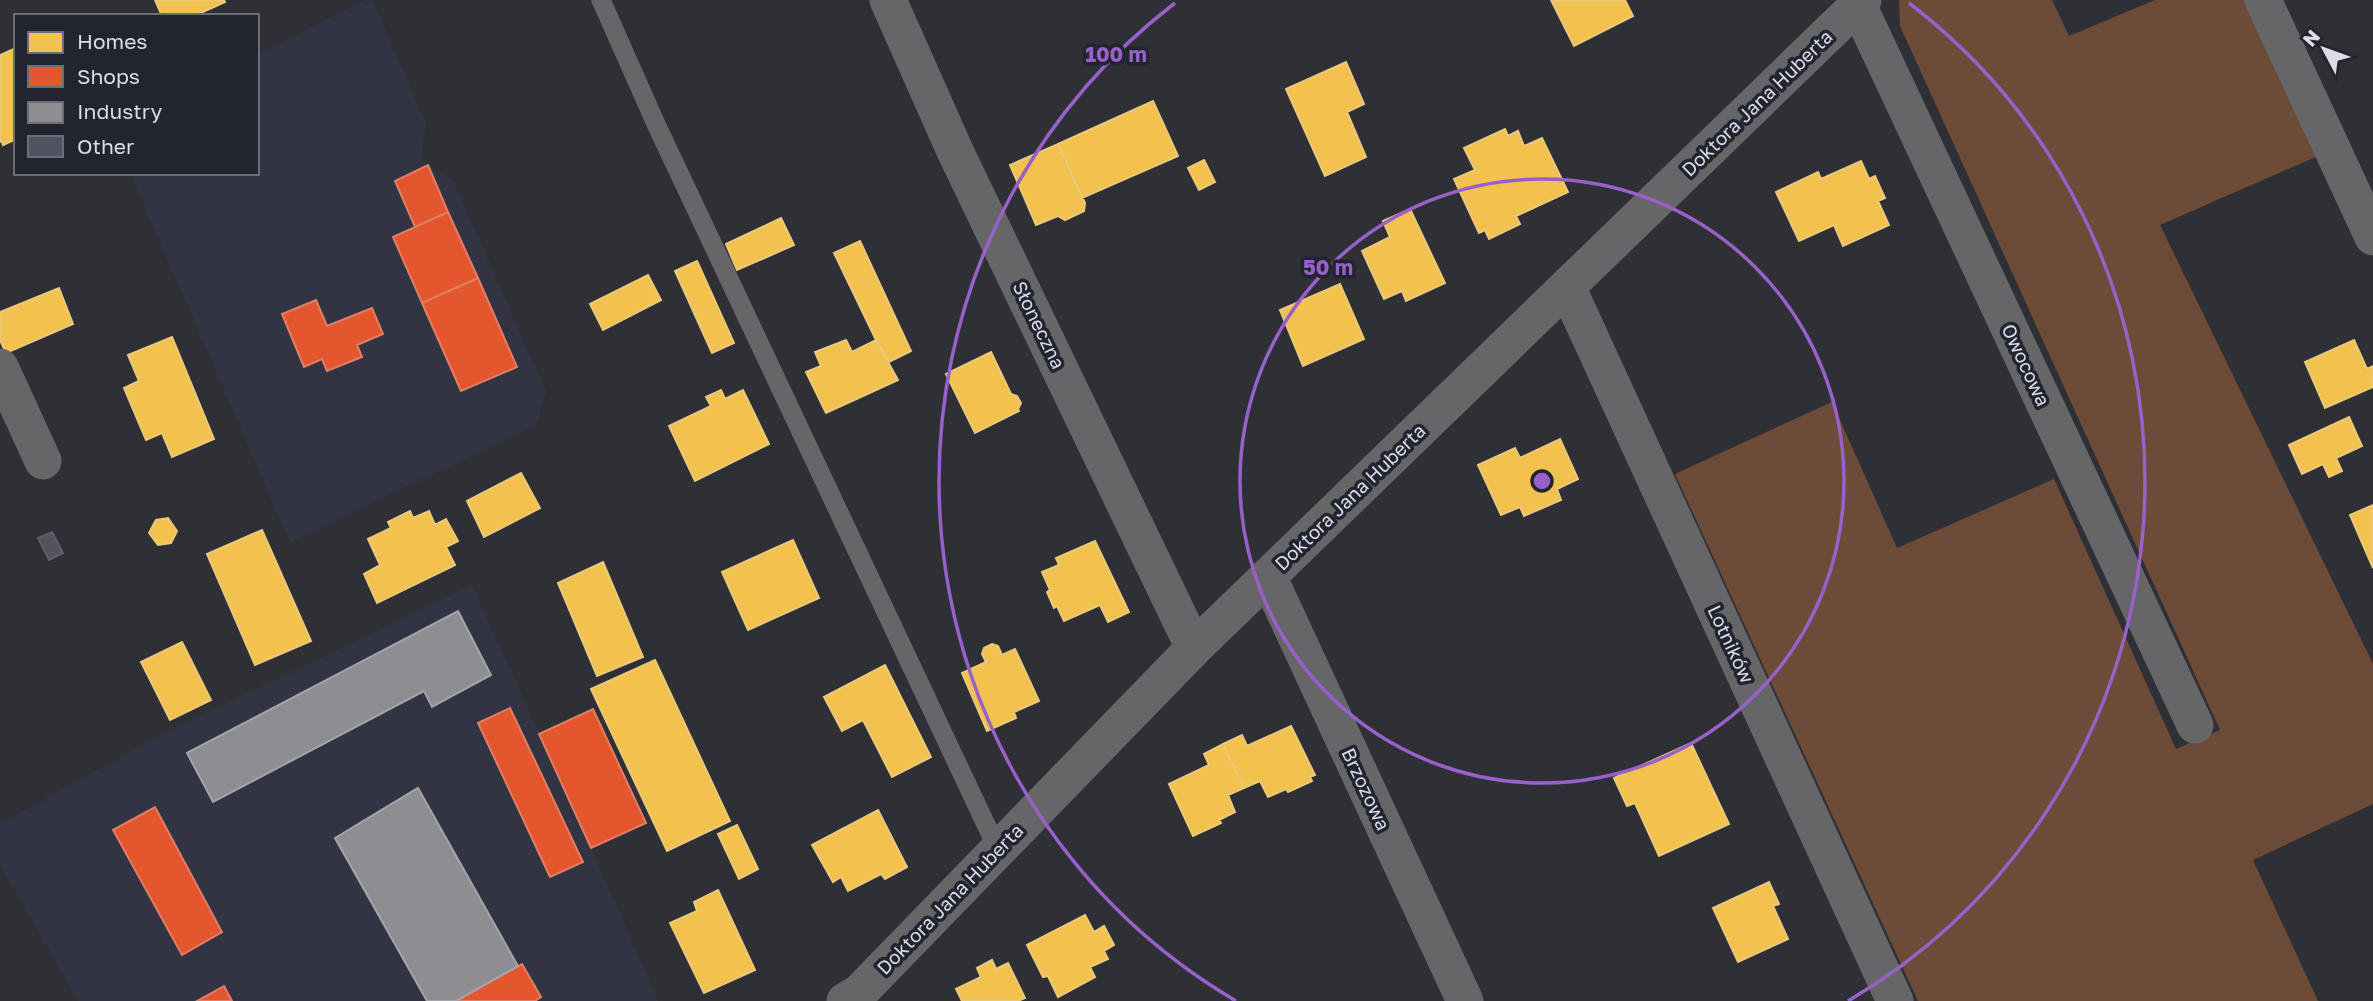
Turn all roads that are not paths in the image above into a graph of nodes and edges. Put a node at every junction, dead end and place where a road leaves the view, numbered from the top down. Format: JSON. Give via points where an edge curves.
{"nodes":[{"id":1,"x":601,"y":0,"type":"edge"},
{"id":2,"x":888,"y":0,"type":"edge"},
{"id":3,"x":2263,"y":0,"type":"edge"},
{"id":4,"x":1860,"y":2,"type":"edge"},
{"id":5,"x":2373,"y":237,"type":"edge"},
{"id":6,"x":1567,"y":288,"type":"junction"},
{"id":7,"x":0,"y":367,"type":"edge"},
{"id":8,"x":43,"y":461,"type":"dead end"},
{"id":9,"x":1268,"y":576,"type":"junction"},
{"id":10,"x":1194,"y":648,"type":"junction"},
{"id":11,"x":2195,"y":725,"type":"dead end"},
{"id":12,"x":998,"y":850,"type":"junction"},
{"id":13,"x":857,"y":998,"type":"edge"},
{"id":14,"x":1465,"y":1001,"type":"edge"},
{"id":15,"x":1895,"y":1001,"type":"edge"}],
"edges":[{"from":1,"to":12,"type":"lane"},
{"from":2,"to":10,"type":"street","name":"Słoneczna","via":[[955,151]]},
{"from":3,"to":5,"type":"street"},
{"from":4,"to":6,"type":"street","name":"Doktora Jana Huberta"},
{"from":4,"to":11,"type":"street","name":"Owocowa"},
{"from":6,"to":9,"type":"street","name":"Doktora Jana Huberta"},
{"from":6,"to":15,"type":"street","name":"Lotników"},
{"from":7,"to":8,"type":"street"},
{"from":9,"to":10,"type":"street","name":"Doktora Jana Huberta"},
{"from":9,"to":14,"type":"street","name":"Brzozowa"},
{"from":10,"to":12,"type":"street","name":"Doktora Jana Huberta"},
{"from":12,"to":13,"type":"street","name":"Doktora Jana Huberta"}]}
